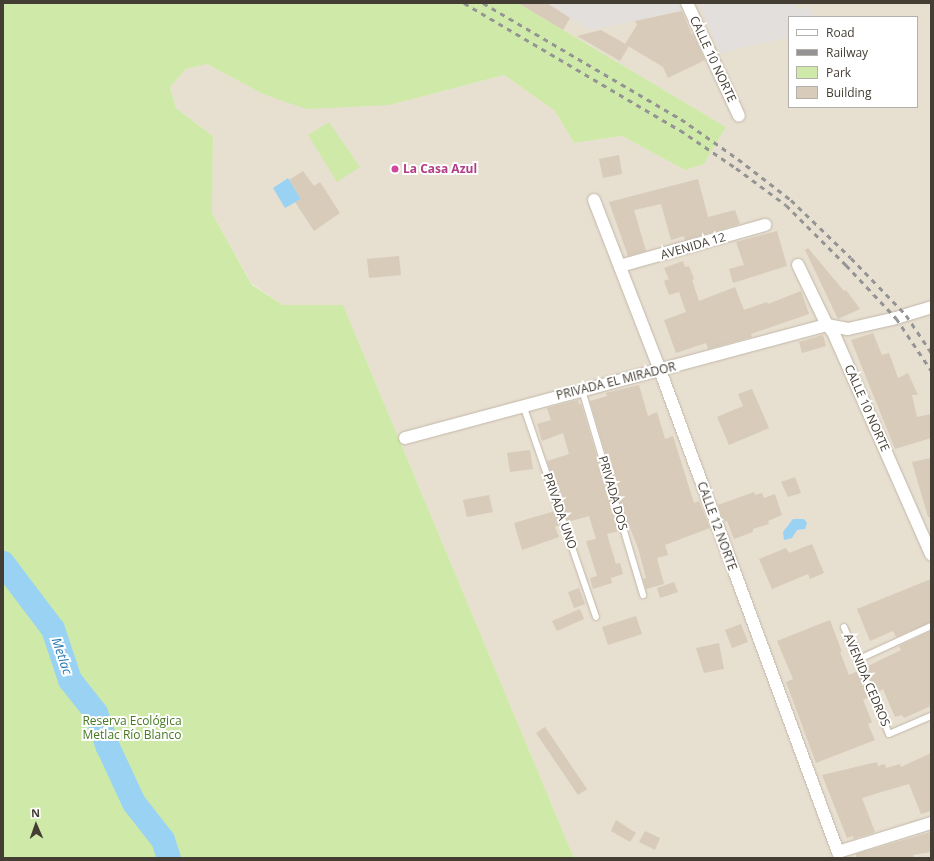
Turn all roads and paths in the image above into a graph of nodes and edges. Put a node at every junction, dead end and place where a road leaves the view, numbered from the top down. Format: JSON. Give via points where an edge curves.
{"nodes":[{"id":1,"x":687,"y":3,"type":"edge"},
{"id":2,"x":740,"y":116,"type":"dead end"},
{"id":3,"x":594,"y":200,"type":"dead end"},
{"id":4,"x":765,"y":225,"type":"dead end"},
{"id":5,"x":798,"y":264,"type":"dead end"},
{"id":6,"x":620,"y":266,"type":"junction"},
{"id":7,"x":931,"y":308,"type":"edge"},
{"id":8,"x":827,"y":325,"type":"junction"},
{"id":9,"x":660,"y":370,"type":"junction"},
{"id":10,"x":582,"y":390,"type":"junction"},
{"id":11,"x":524,"y":405,"type":"junction"},
{"id":12,"x":404,"y":438,"type":"dead end"},
{"id":13,"x":931,"y":554,"type":"edge"},
{"id":14,"x":643,"y":595,"type":"dead end"},
{"id":15,"x":596,"y":617,"type":"dead end"},
{"id":16,"x":931,"y":626,"type":"edge"},
{"id":17,"x":844,"y":627,"type":"dead end"},
{"id":18,"x":857,"y":660,"type":"junction"},
{"id":19,"x":931,"y":716,"type":"edge"},
{"id":20,"x":931,"y":823,"type":"edge"}],
"edges":[{"from":1,"to":2,"type":"street","name":"CALLE 10 NORTE"},
{"from":3,"to":6,"type":"street","name":"CALLE 12 NORTE"},
{"from":4,"to":6,"type":"street","name":"AVENIDA 12"},
{"from":5,"to":8,"type":"street","name":"CALLE 10 NORTE"},
{"from":6,"to":9,"type":"street","name":"CALLE 12 NORTE"},
{"from":7,"to":8,"type":"street","via":[[848,329]]},
{"from":8,"to":9,"type":"street","name":"PRIVADA EL MIRADOR"},
{"from":8,"to":13,"type":"street","name":"CALLE 10 NORTE","via":[[833,332]]},
{"from":9,"to":10,"type":"street","name":"PRIVADA EL MIRADOR"},
{"from":9,"to":20,"type":"street","name":"CALLE 12 NORTE","via":[[838,852]]},
{"from":10,"to":11,"type":"street","name":"PRIVADA EL MIRADOR"},
{"from":10,"to":14,"type":"lane","name":"PRIVADA DOS"},
{"from":11,"to":12,"type":"street","name":"PRIVADA EL MIRADOR"},
{"from":11,"to":15,"type":"lane","name":"PRIVADA UNO"},
{"from":16,"to":18,"type":"lane"},
{"from":17,"to":18,"type":"lane","name":"AVENIDA CEDROS"},
{"from":18,"to":19,"type":"lane","name":"AVENIDA CEDROS","via":[[889,734]]}]}
